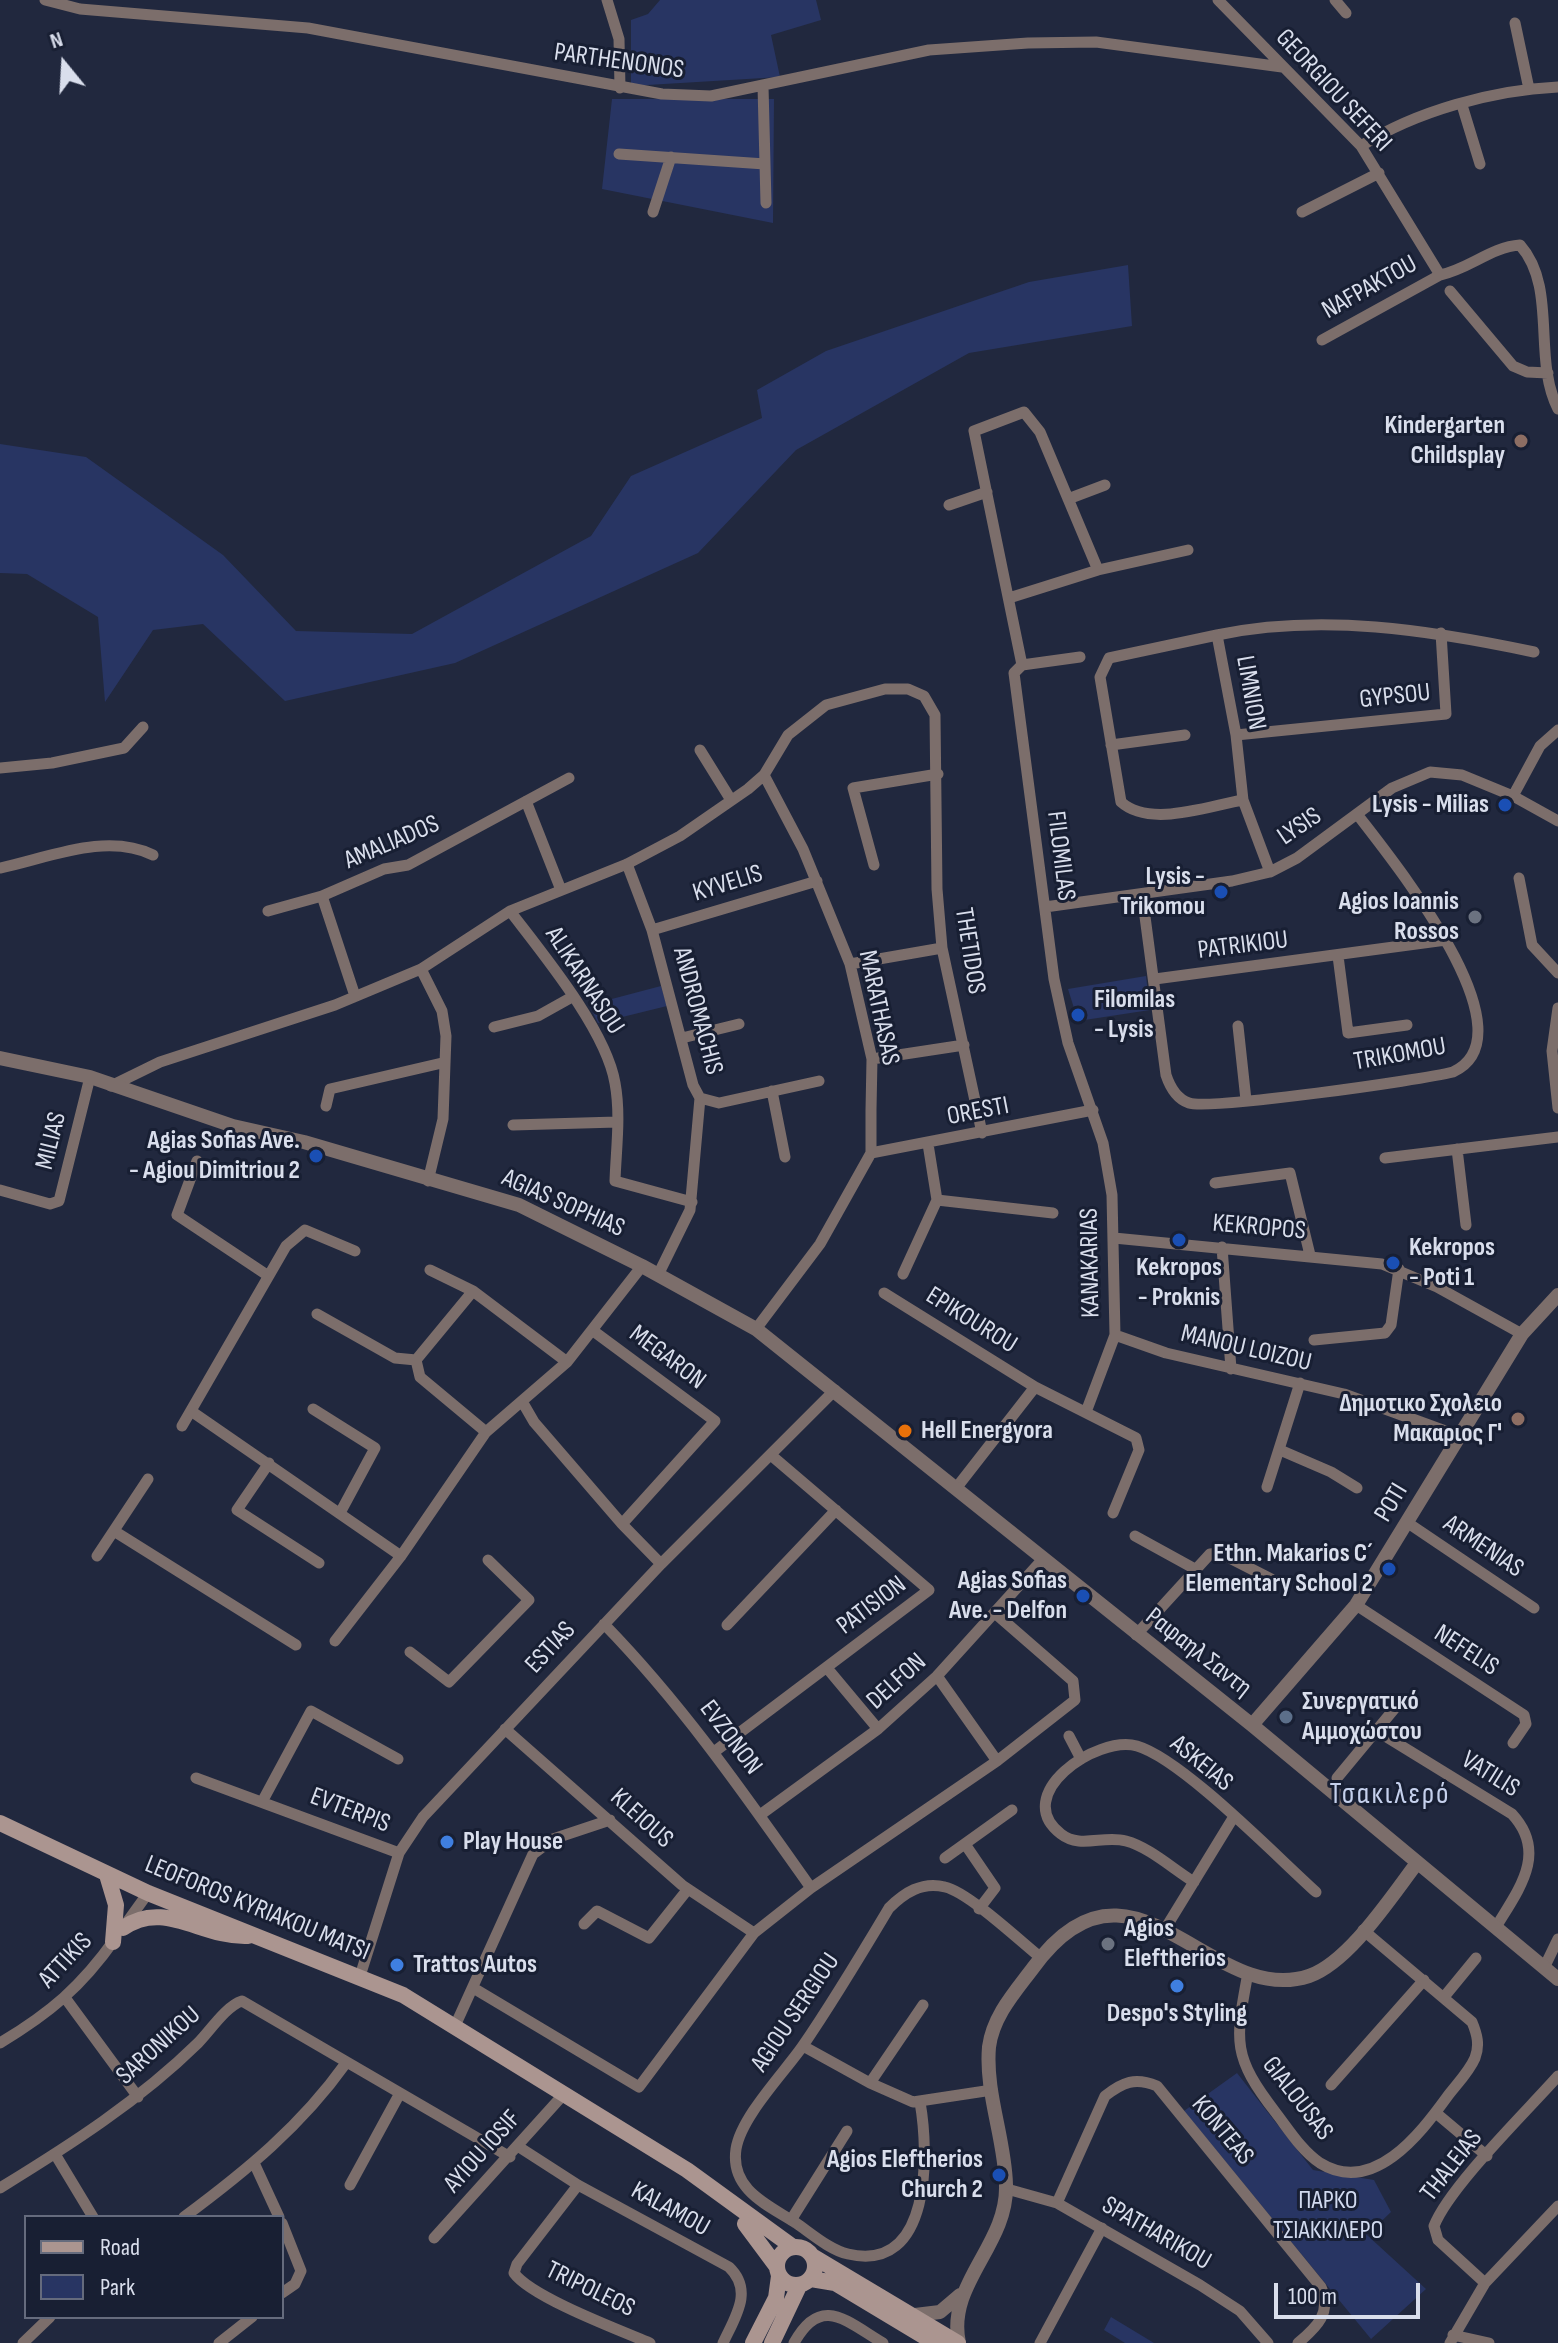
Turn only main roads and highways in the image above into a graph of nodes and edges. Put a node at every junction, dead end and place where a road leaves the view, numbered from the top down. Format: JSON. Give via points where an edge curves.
{"nodes":[{"id":1,"x":0,"y":1823,"type":"edge"},
{"id":2,"x":107,"y":1875,"type":"junction"},
{"id":3,"x":257,"y":1936,"type":"junction"},
{"id":4,"x":613,"y":2125,"type":"junction"},
{"id":5,"x":793,"y":2247,"type":"junction"},
{"id":6,"x":814,"y":2257,"type":"junction"},
{"id":7,"x":778,"y":2272,"type":"junction"},
{"id":8,"x":805,"y":2282,"type":"junction"},
{"id":9,"x":753,"y":2343,"type":"edge"},
{"id":10,"x":772,"y":2343,"type":"edge"},
{"id":11,"x":935,"y":2343,"type":"edge"},
{"id":12,"x":958,"y":2343,"type":"edge"}],
"edges":[{"from":1,"to":2,"type":"main road","name":"LEOFOROS KYRIAKOU MATSI"},
{"from":2,"to":3,"type":"main road","name":"LEOFOROS KYRIAKOU MATSI"},
{"from":2,"to":3,"type":"main road","via":[[118,1935],[137,1919],[156,1916],[220,1936]]},
{"from":3,"to":4,"type":"main road","name":"LEOFOROS KYRIAKOU MATSI","via":[[403,1995]]},
{"from":4,"to":5,"type":"main road","name":"LEOFOROS KYRIAKOU MATSI","via":[[733,2201]]},
{"from":4,"to":7,"type":"main road","name":"LEOFOROS KYRIAKOU MATSI","via":[[741,2220]]},
{"from":5,"to":6,"type":"main road"},
{"from":5,"to":7,"type":"main road","via":[[780,2256]]},
{"from":6,"to":8,"type":"main road","via":[[816,2266]]},
{"from":6,"to":12,"type":"main road"},
{"from":7,"to":8,"type":"main road","via":[[786,2283]]},
{"from":7,"to":9,"type":"main road","via":[[776,2298]]},
{"from":8,"to":10,"type":"main road"},
{"from":8,"to":11,"type":"main road","via":[[835,2283]]}]}
